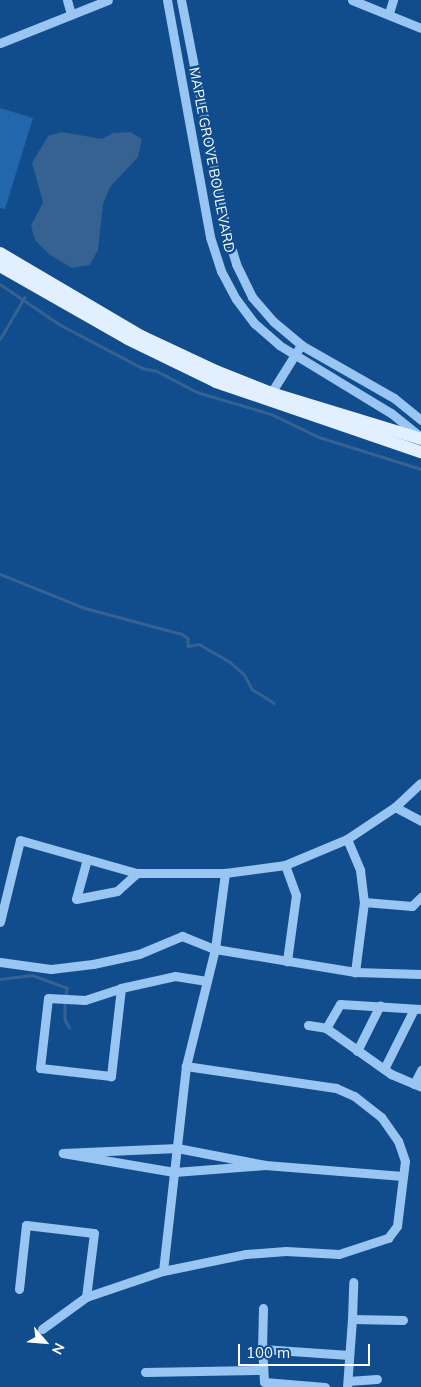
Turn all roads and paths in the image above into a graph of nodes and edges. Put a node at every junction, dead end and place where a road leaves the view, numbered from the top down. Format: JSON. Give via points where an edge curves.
{"nodes":[{"id":1,"x":67,"y":0,"type":"edge"},
{"id":2,"x":108,"y":0,"type":"edge"},
{"id":3,"x":167,"y":0,"type":"edge"},
{"id":4,"x":181,"y":0,"type":"edge"},
{"id":5,"x":352,"y":0,"type":"edge"},
{"id":6,"x":393,"y":0,"type":"edge"},
{"id":7,"x":389,"y":13,"type":"junction"},
{"id":8,"x":71,"y":14,"type":"junction"},
{"id":9,"x":421,"y":28,"type":"edge"},
{"id":10,"x":0,"y":43,"type":"edge"},
{"id":11,"x":0,"y":253,"type":"edge"},
{"id":12,"x":0,"y":266,"type":"edge"},
{"id":13,"x":301,"y":344,"type":"junction"},
{"id":14,"x":294,"y":356,"type":"junction"},
{"id":15,"x":271,"y":393,"type":"junction"},
{"id":16,"x":421,"y":420,"type":"edge"},
{"id":17,"x":421,"y":438,"type":"edge"},
{"id":18,"x":421,"y":452,"type":"edge"},
{"id":19,"x":421,"y":783,"type":"edge"},
{"id":20,"x":395,"y":807,"type":"junction"},
{"id":21,"x":421,"y":821,"type":"edge"},
{"id":22,"x":346,"y":839,"type":"junction"},
{"id":23,"x":87,"y":859,"type":"junction"},
{"id":24,"x":286,"y":864,"type":"junction"},
{"id":25,"x":137,"y":873,"type":"junction"},
{"id":26,"x":225,"y":873,"type":"junction"},
{"id":27,"x":421,"y":897,"type":"edge"},
{"id":28,"x":364,"y":902,"type":"junction"},
{"id":29,"x":0,"y":922,"type":"edge"},
{"id":30,"x":215,"y":949,"type":"junction"},
{"id":31,"x":286,"y":961,"type":"junction"},
{"id":32,"x":0,"y":962,"type":"edge"},
{"id":33,"x":355,"y":972,"type":"junction"},
{"id":34,"x":421,"y":974,"type":"edge"},
{"id":35,"x":207,"y":981,"type":"junction"},
{"id":36,"x":121,"y":988,"type":"junction"},
{"id":37,"x":380,"y":1005,"type":"junction"},
{"id":38,"x":418,"y":1009,"type":"edge"},
{"id":39,"x":308,"y":1025,"type":"dead end"},
{"id":40,"x":326,"y":1028,"type":"junction"},
{"id":41,"x":357,"y":1051,"type":"junction"},
{"id":42,"x":186,"y":1066,"type":"junction"},
{"id":43,"x":384,"y":1069,"type":"junction"},
{"id":44,"x":421,"y":1070,"type":"edge"},
{"id":45,"x":418,"y":1085,"type":"edge"},
{"id":46,"x":177,"y":1148,"type":"junction"},
{"id":47,"x":266,"y":1165,"type":"junction"},
{"id":48,"x":174,"y":1172,"type":"junction"},
{"id":49,"x":403,"y":1176,"type":"junction"},
{"id":50,"x":163,"y":1271,"type":"junction"},
{"id":51,"x":353,"y":1282,"type":"dead end"},
{"id":52,"x":19,"y":1289,"type":"dead end"},
{"id":53,"x":86,"y":1297,"type":"junction"},
{"id":54,"x":264,"y":1308,"type":"dead end"},
{"id":55,"x":352,"y":1319,"type":"junction"},
{"id":56,"x":403,"y":1320,"type":"dead end"},
{"id":57,"x":42,"y":1329,"type":"dead end"},
{"id":58,"x":262,"y":1349,"type":"junction"},
{"id":59,"x":349,"y":1355,"type":"junction"},
{"id":60,"x":262,"y":1370,"type":"junction"},
{"id":61,"x":145,"y":1372,"type":"dead end"},
{"id":62,"x":377,"y":1379,"type":"dead end"},
{"id":63,"x":348,"y":1384,"type":"edge"},
{"id":64,"x":325,"y":1387,"type":"edge"}],
"edges":[{"from":1,"to":8,"type":"street"},
{"from":2,"to":8,"type":"street"},
{"from":3,"to":14,"type":"street","name":"MAPLE GROVE BOULEVARD","via":[[210,237],[221,271],[248,316]]},
{"from":4,"to":13,"type":"street","name":"MAPLE GROVE BOULEVARD","via":[[226,234],[236,264],[258,305]]},
{"from":5,"to":7,"type":"street"},
{"from":6,"to":7,"type":"street"},
{"from":7,"to":9,"type":"street"},
{"from":8,"to":10,"type":"street"},
{"from":11,"to":15,"type":"main road","via":[[140,336]]},
{"from":12,"to":18,"type":"main road","via":[[128,339],[216,382]]},
{"from":13,"to":14,"type":"street"},
{"from":13,"to":16,"type":"street","name":"MAPLE GROVE BOULEVARD","via":[[394,398]]},
{"from":14,"to":15,"type":"street"},
{"from":14,"to":17,"type":"street","name":"MAPLE GROVE BOULEVARD","via":[[391,413]]},
{"from":15,"to":17,"type":"main road"},
{"from":19,"to":20,"type":"street"},
{"from":20,"to":21,"type":"street"},
{"from":20,"to":22,"type":"street"},
{"from":22,"to":24,"type":"street"},
{"from":22,"to":28,"type":"street","via":[[360,870]]},
{"from":23,"to":25,"type":"street"},
{"from":23,"to":25,"type":"street","via":[[76,899],[117,890]]},
{"from":23,"to":29,"type":"street","via":[[20,840]]},
{"from":24,"to":26,"type":"street"},
{"from":24,"to":31,"type":"street","via":[[296,895]]},
{"from":25,"to":26,"type":"street"},
{"from":26,"to":30,"type":"street"},
{"from":27,"to":28,"type":"street","via":[[412,906]]},
{"from":28,"to":33,"type":"street"},
{"from":30,"to":31,"type":"street"},
{"from":30,"to":32,"type":"street","via":[[182,936],[138,954],[93,964],[51,969]]},
{"from":30,"to":35,"type":"street"},
{"from":31,"to":33,"type":"street"},
{"from":33,"to":34,"type":"street"},
{"from":35,"to":36,"type":"street","via":[[176,976]]},
{"from":35,"to":42,"type":"street"},
{"from":36,"to":36,"type":"street","via":[[84,1000],[48,998],[40,1068],[111,1076]]},
{"from":37,"to":38,"type":"street"},
{"from":37,"to":40,"type":"street","via":[[340,1004]]},
{"from":37,"to":41,"type":"street"},
{"from":38,"to":43,"type":"street"},
{"from":39,"to":40,"type":"street"},
{"from":40,"to":41,"type":"street"},
{"from":41,"to":43,"type":"street"},
{"from":42,"to":46,"type":"street"},
{"from":42,"to":49,"type":"street","via":[[336,1088],[354,1096],[381,1117],[398,1141],[405,1161]]},
{"from":43,"to":45,"type":"street"},
{"from":44,"to":45,"type":"street"},
{"from":46,"to":47,"type":"street"},
{"from":46,"to":48,"type":"street"},
{"from":46,"to":48,"type":"street","via":[[63,1153]]},
{"from":47,"to":48,"type":"street"},
{"from":47,"to":49,"type":"street"},
{"from":48,"to":50,"type":"street"},
{"from":49,"to":50,"type":"street","via":[[397,1226],[388,1238],[339,1254],[286,1251],[246,1254]]},
{"from":50,"to":53,"type":"street"},
{"from":51,"to":55,"type":"street"},
{"from":52,"to":53,"type":"street","via":[[26,1225],[94,1233]]},
{"from":53,"to":57,"type":"street"},
{"from":54,"to":58,"type":"street"},
{"from":55,"to":56,"type":"street"},
{"from":55,"to":59,"type":"street"},
{"from":58,"to":59,"type":"street"},
{"from":58,"to":60,"type":"street"},
{"from":59,"to":63,"type":"street"},
{"from":60,"to":61,"type":"street"},
{"from":60,"to":64,"type":"street","via":[[266,1382]]},
{"from":62,"to":63,"type":"street"}]}
